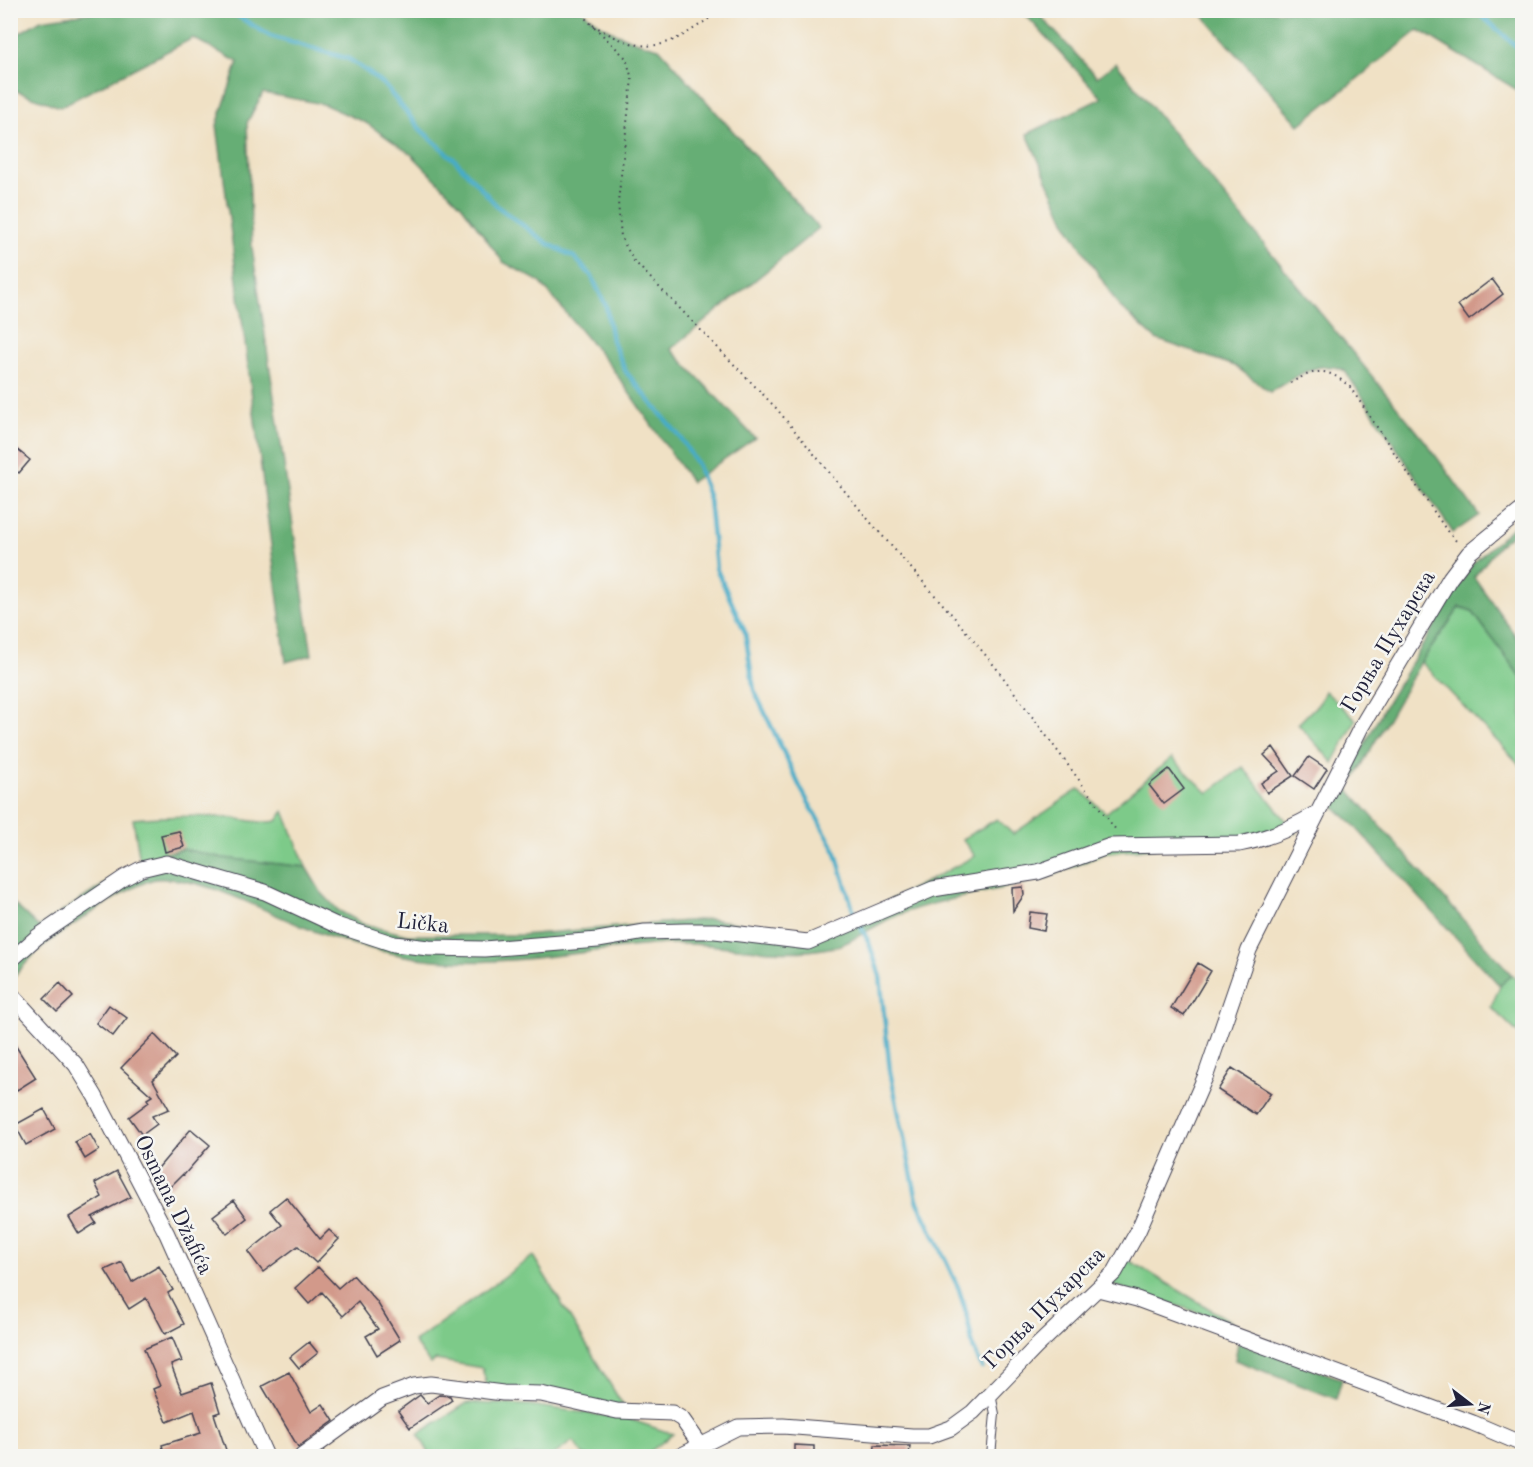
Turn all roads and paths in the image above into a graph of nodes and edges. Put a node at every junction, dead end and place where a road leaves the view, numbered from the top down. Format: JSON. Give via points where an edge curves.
{"nodes":[{"id":1,"x":577,"y":10,"type":"edge"},
{"id":2,"x":721,"y":10,"type":"edge"},
{"id":3,"x":588,"y":22,"type":"junction"},
{"id":4,"x":1290,"y":383,"type":"dead end"},
{"id":5,"x":1522,"y":510,"type":"edge"},
{"id":6,"x":1469,"y":553,"type":"junction"},
{"id":7,"x":1314,"y":815,"type":"junction"},
{"id":8,"x":1129,"y":845,"type":"junction"},
{"id":9,"x":10,"y":961,"type":"edge"},
{"id":10,"x":14,"y":1002,"type":"edge"},
{"id":11,"x":1098,"y":1289,"type":"junction"},
{"id":12,"x":990,"y":1392,"type":"junction"},
{"id":13,"x":1522,"y":1444,"type":"edge"},
{"id":14,"x":700,"y":1446,"type":"junction"},
{"id":15,"x":266,"y":1456,"type":"edge"},
{"id":16,"x":302,"y":1456,"type":"edge"},
{"id":17,"x":680,"y":1456,"type":"edge"},
{"id":18,"x":991,"y":1456,"type":"edge"}],
"edges":[{"from":1,"to":3,"type":"path"},
{"from":2,"to":3,"type":"path","via":[[680,39],[660,45],[634,45]]},
{"from":3,"to":8,"type":"path","via":[[626,58],[632,79],[618,202],[621,237],[633,260],[776,408],[954,617]]},
{"from":4,"to":6,"type":"path","via":[[1312,371],[1329,372],[1350,387],[1447,531]]},
{"from":5,"to":6,"type":"street","name":"Горња Пухарска"},
{"from":6,"to":7,"type":"street","name":"Горња Пухарска","via":[[1403,654]]},
{"from":7,"to":8,"type":"street","via":[[1275,835],[1239,844]]},
{"from":7,"to":11,"type":"street","name":"Горња Пухарска","via":[[1249,950],[1206,1075],[1138,1231],[1115,1272]]},
{"from":8,"to":9,"type":"street","name":"Lička","via":[[1110,846],[1038,872],[933,889],[808,942],[685,931],[483,949],[394,944],[265,892],[166,863],[124,878],[37,937]]},
{"from":10,"to":15,"type":"street","name":"Osmana Džafića","via":[[76,1065],[95,1096],[167,1234]]},
{"from":11,"to":12,"type":"street","name":"Горња Пухарска"},
{"from":11,"to":13,"type":"street","via":[[1137,1299]]},
{"from":12,"to":14,"type":"street","name":"Горња Пухарска","via":[[973,1412],[951,1428],[929,1436],[783,1426],[738,1427]]},
{"from":12,"to":18,"type":"lane","via":[[995,1414]]},
{"from":14,"to":16,"type":"street","via":[[682,1419],[672,1413],[617,1411],[542,1394],[430,1383],[382,1398]]},
{"from":14,"to":17,"type":"street","name":"Горња Пухарска"}]}
